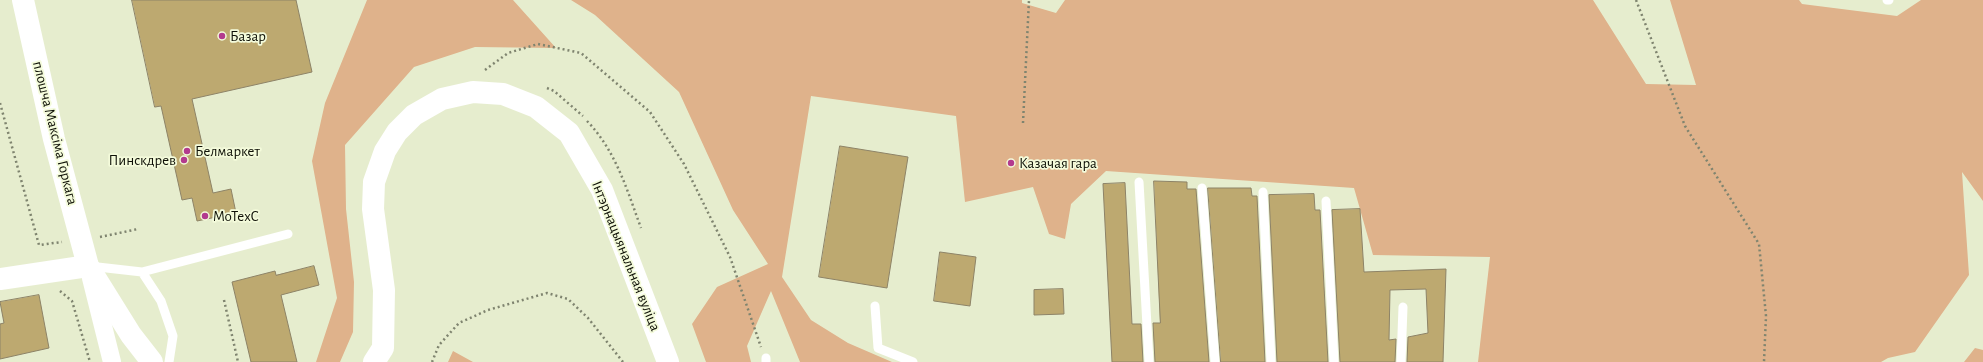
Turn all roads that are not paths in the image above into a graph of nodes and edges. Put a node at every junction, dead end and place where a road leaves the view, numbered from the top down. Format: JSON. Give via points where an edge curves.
{"nodes":[{"id":1,"x":23,"y":0,"type":"edge"},
{"id":2,"x":1139,"y":182,"type":"dead end"},
{"id":3,"x":1202,"y":188,"type":"dead end"},
{"id":4,"x":1263,"y":192,"type":"dead end"},
{"id":5,"x":1326,"y":201,"type":"dead end"},
{"id":6,"x":288,"y":234,"type":"dead end"},
{"id":7,"x":88,"y":266,"type":"junction"},
{"id":8,"x":142,"y":272,"type":"junction"},
{"id":9,"x":0,"y":279,"type":"edge"},
{"id":10,"x":874,"y":306,"type":"dead end"},
{"id":11,"x":1402,"y":307,"type":"dead end"},
{"id":12,"x":112,"y":362,"type":"edge"},
{"id":13,"x":152,"y":362,"type":"edge"},
{"id":14,"x":169,"y":362,"type":"edge"},
{"id":15,"x":374,"y":362,"type":"edge"},
{"id":16,"x":668,"y":362,"type":"edge"},
{"id":17,"x":913,"y":362,"type":"edge"},
{"id":18,"x":1149,"y":362,"type":"edge"},
{"id":19,"x":1215,"y":362,"type":"edge"},
{"id":20,"x":1271,"y":362,"type":"edge"},
{"id":21,"x":1334,"y":362,"type":"edge"},
{"id":22,"x":1401,"y":362,"type":"edge"}],
"edges":[{"from":1,"to":7,"type":"main road","name":"плошча Максіма Горкага","via":[[54,139]]},
{"from":2,"to":18,"type":"lane"},
{"from":3,"to":19,"type":"lane"},
{"from":4,"to":20,"type":"lane"},
{"from":5,"to":21,"type":"lane"},
{"from":6,"to":8,"type":"lane"},
{"from":7,"to":8,"type":"lane"},
{"from":7,"to":9,"type":"main road"},
{"from":7,"to":12,"type":"street"},
{"from":7,"to":13,"type":"main road","via":[[131,335]]},
{"from":8,"to":14,"type":"lane","via":[[161,301],[173,336]]},
{"from":10,"to":17,"type":"lane","via":[[878,348]]},
{"from":11,"to":22,"type":"lane"},
{"from":15,"to":16,"type":"main road","name":"Інтэрнацыянальная вуліца","via":[[383,348],[384,290],[373,209],[374,182],[385,151],[397,132],[414,115],[442,100],[473,92],[503,94],[536,107],[569,133],[602,190]]}]}
